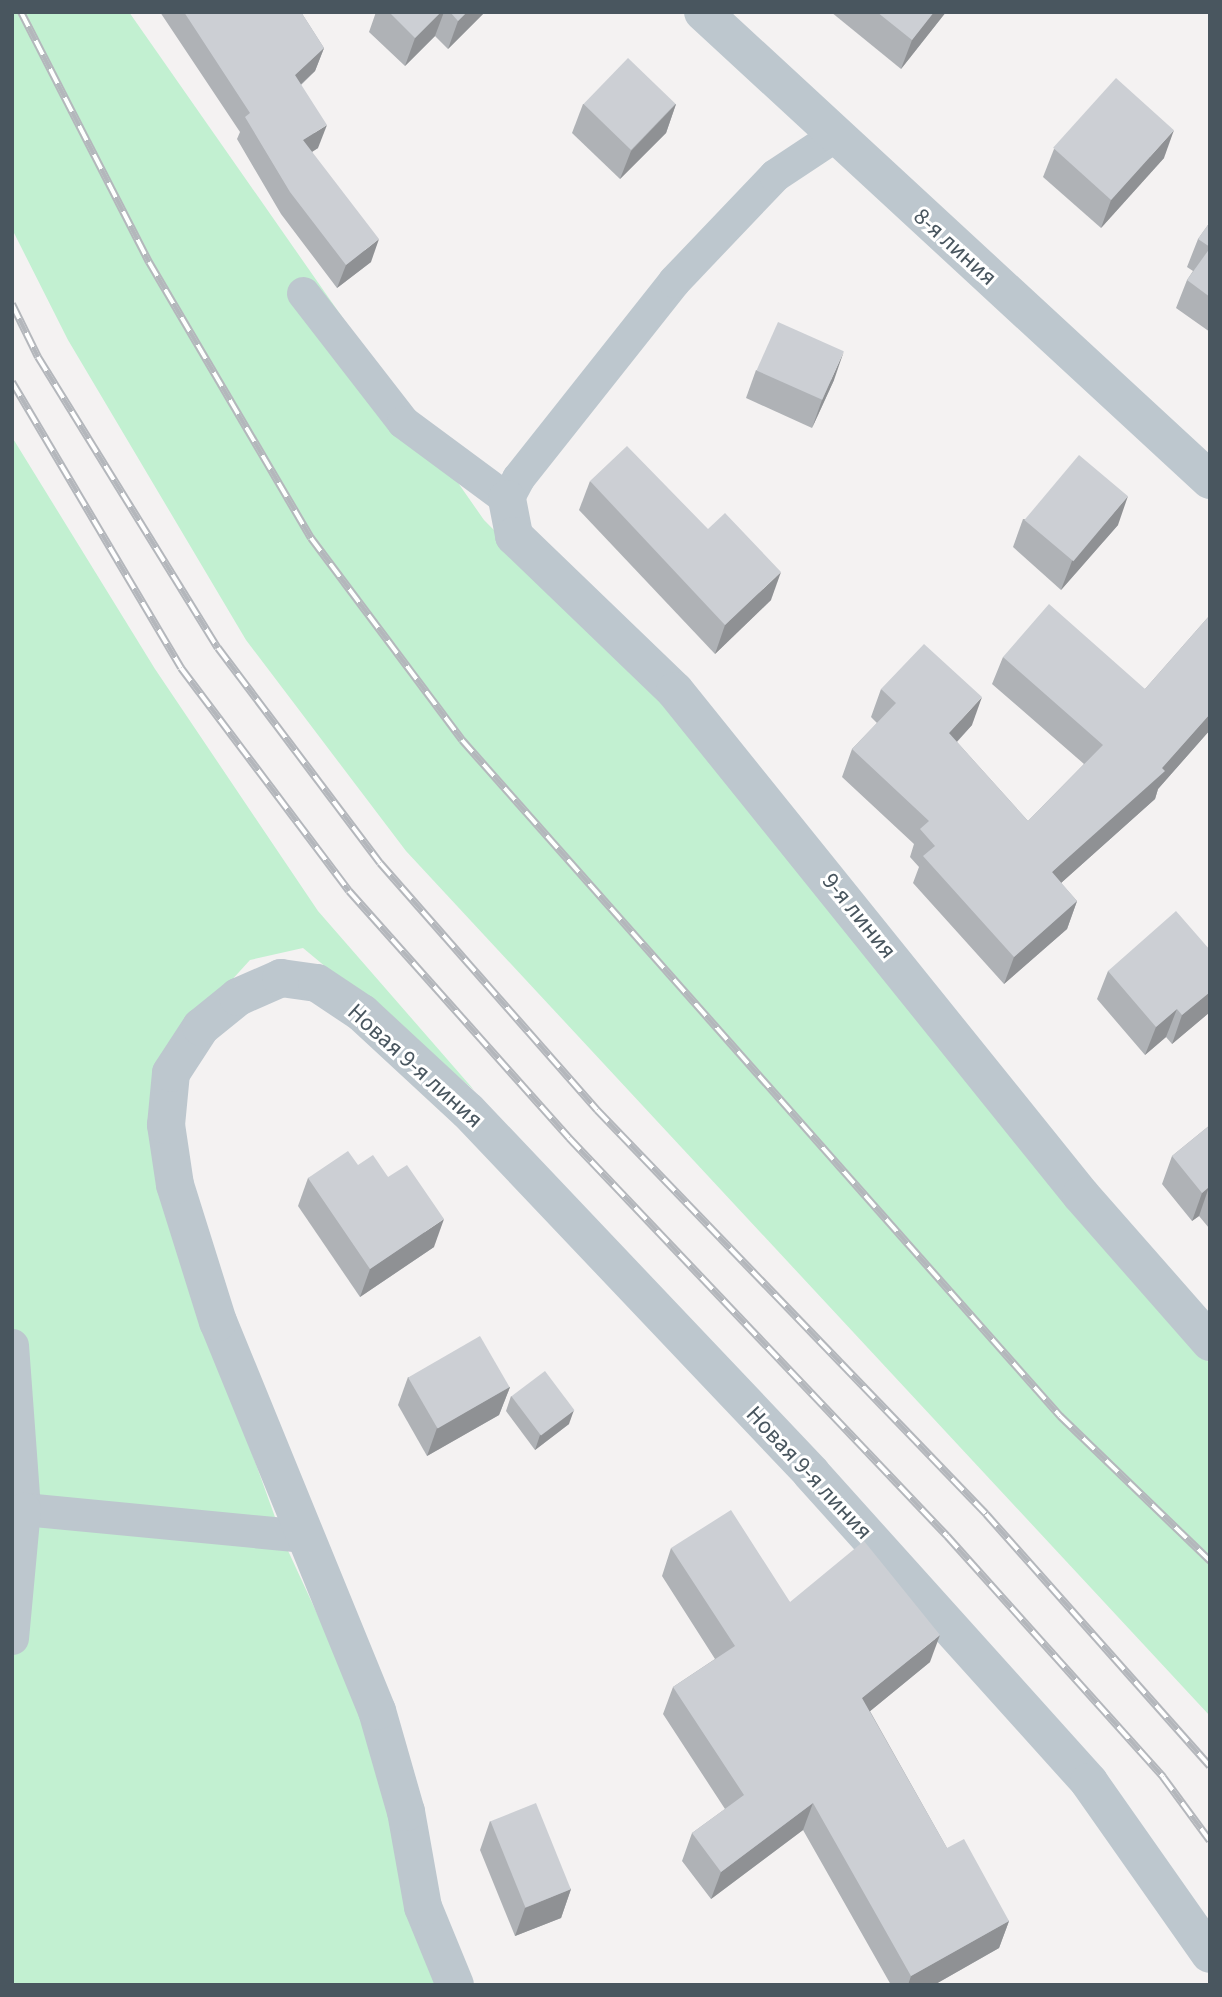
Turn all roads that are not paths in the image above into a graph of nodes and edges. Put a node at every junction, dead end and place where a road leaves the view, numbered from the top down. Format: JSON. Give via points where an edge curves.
{"nodes":[{"id":1,"x":702,"y":12,"type":"edge"},
{"id":2,"x":834,"y":136,"type":"junction"},
{"id":3,"x":303,"y":293,"type":"dead end"},
{"id":4,"x":1210,"y":480,"type":"edge"},
{"id":5,"x":507,"y":499,"type":"junction"},
{"id":6,"x":1210,"y":1342,"type":"edge"},
{"id":7,"x":12,"y":1345,"type":"edge"},
{"id":8,"x":24,"y":1509,"type":"junction"},
{"id":9,"x":305,"y":1536,"type":"junction"},
{"id":10,"x":12,"y":1638,"type":"edge"},
{"id":11,"x":1210,"y":1954,"type":"edge"},
{"id":12,"x":455,"y":1985,"type":"edge"}],
"edges":[{"from":1,"to":2,"type":"street","name":"8-я линия"},
{"from":2,"to":4,"type":"street","name":"8-я линия"},
{"from":2,"to":5,"type":"lane","via":[[775,176],[674,281],[518,478]]},
{"from":3,"to":5,"type":"lane","via":[[403,422]]},
{"from":5,"to":6,"type":"street","name":"9-я линия","via":[[514,536],[675,691],[1081,1195]]},
{"from":7,"to":8,"type":"lane"},
{"from":8,"to":9,"type":"lane"},
{"from":8,"to":10,"type":"lane"},
{"from":9,"to":11,"type":"street","name":"Новая 9-я линия","via":[[218,1322],[175,1185],[166,1125],[171,1073],[201,1027],[238,997],[281,978],[317,983],[362,1013],[468,1111],[811,1473],[1089,1782]]},
{"from":9,"to":12,"type":"street","name":"Новая 9-я линия","via":[[377,1711],[406,1812],[423,1907]]}]}
